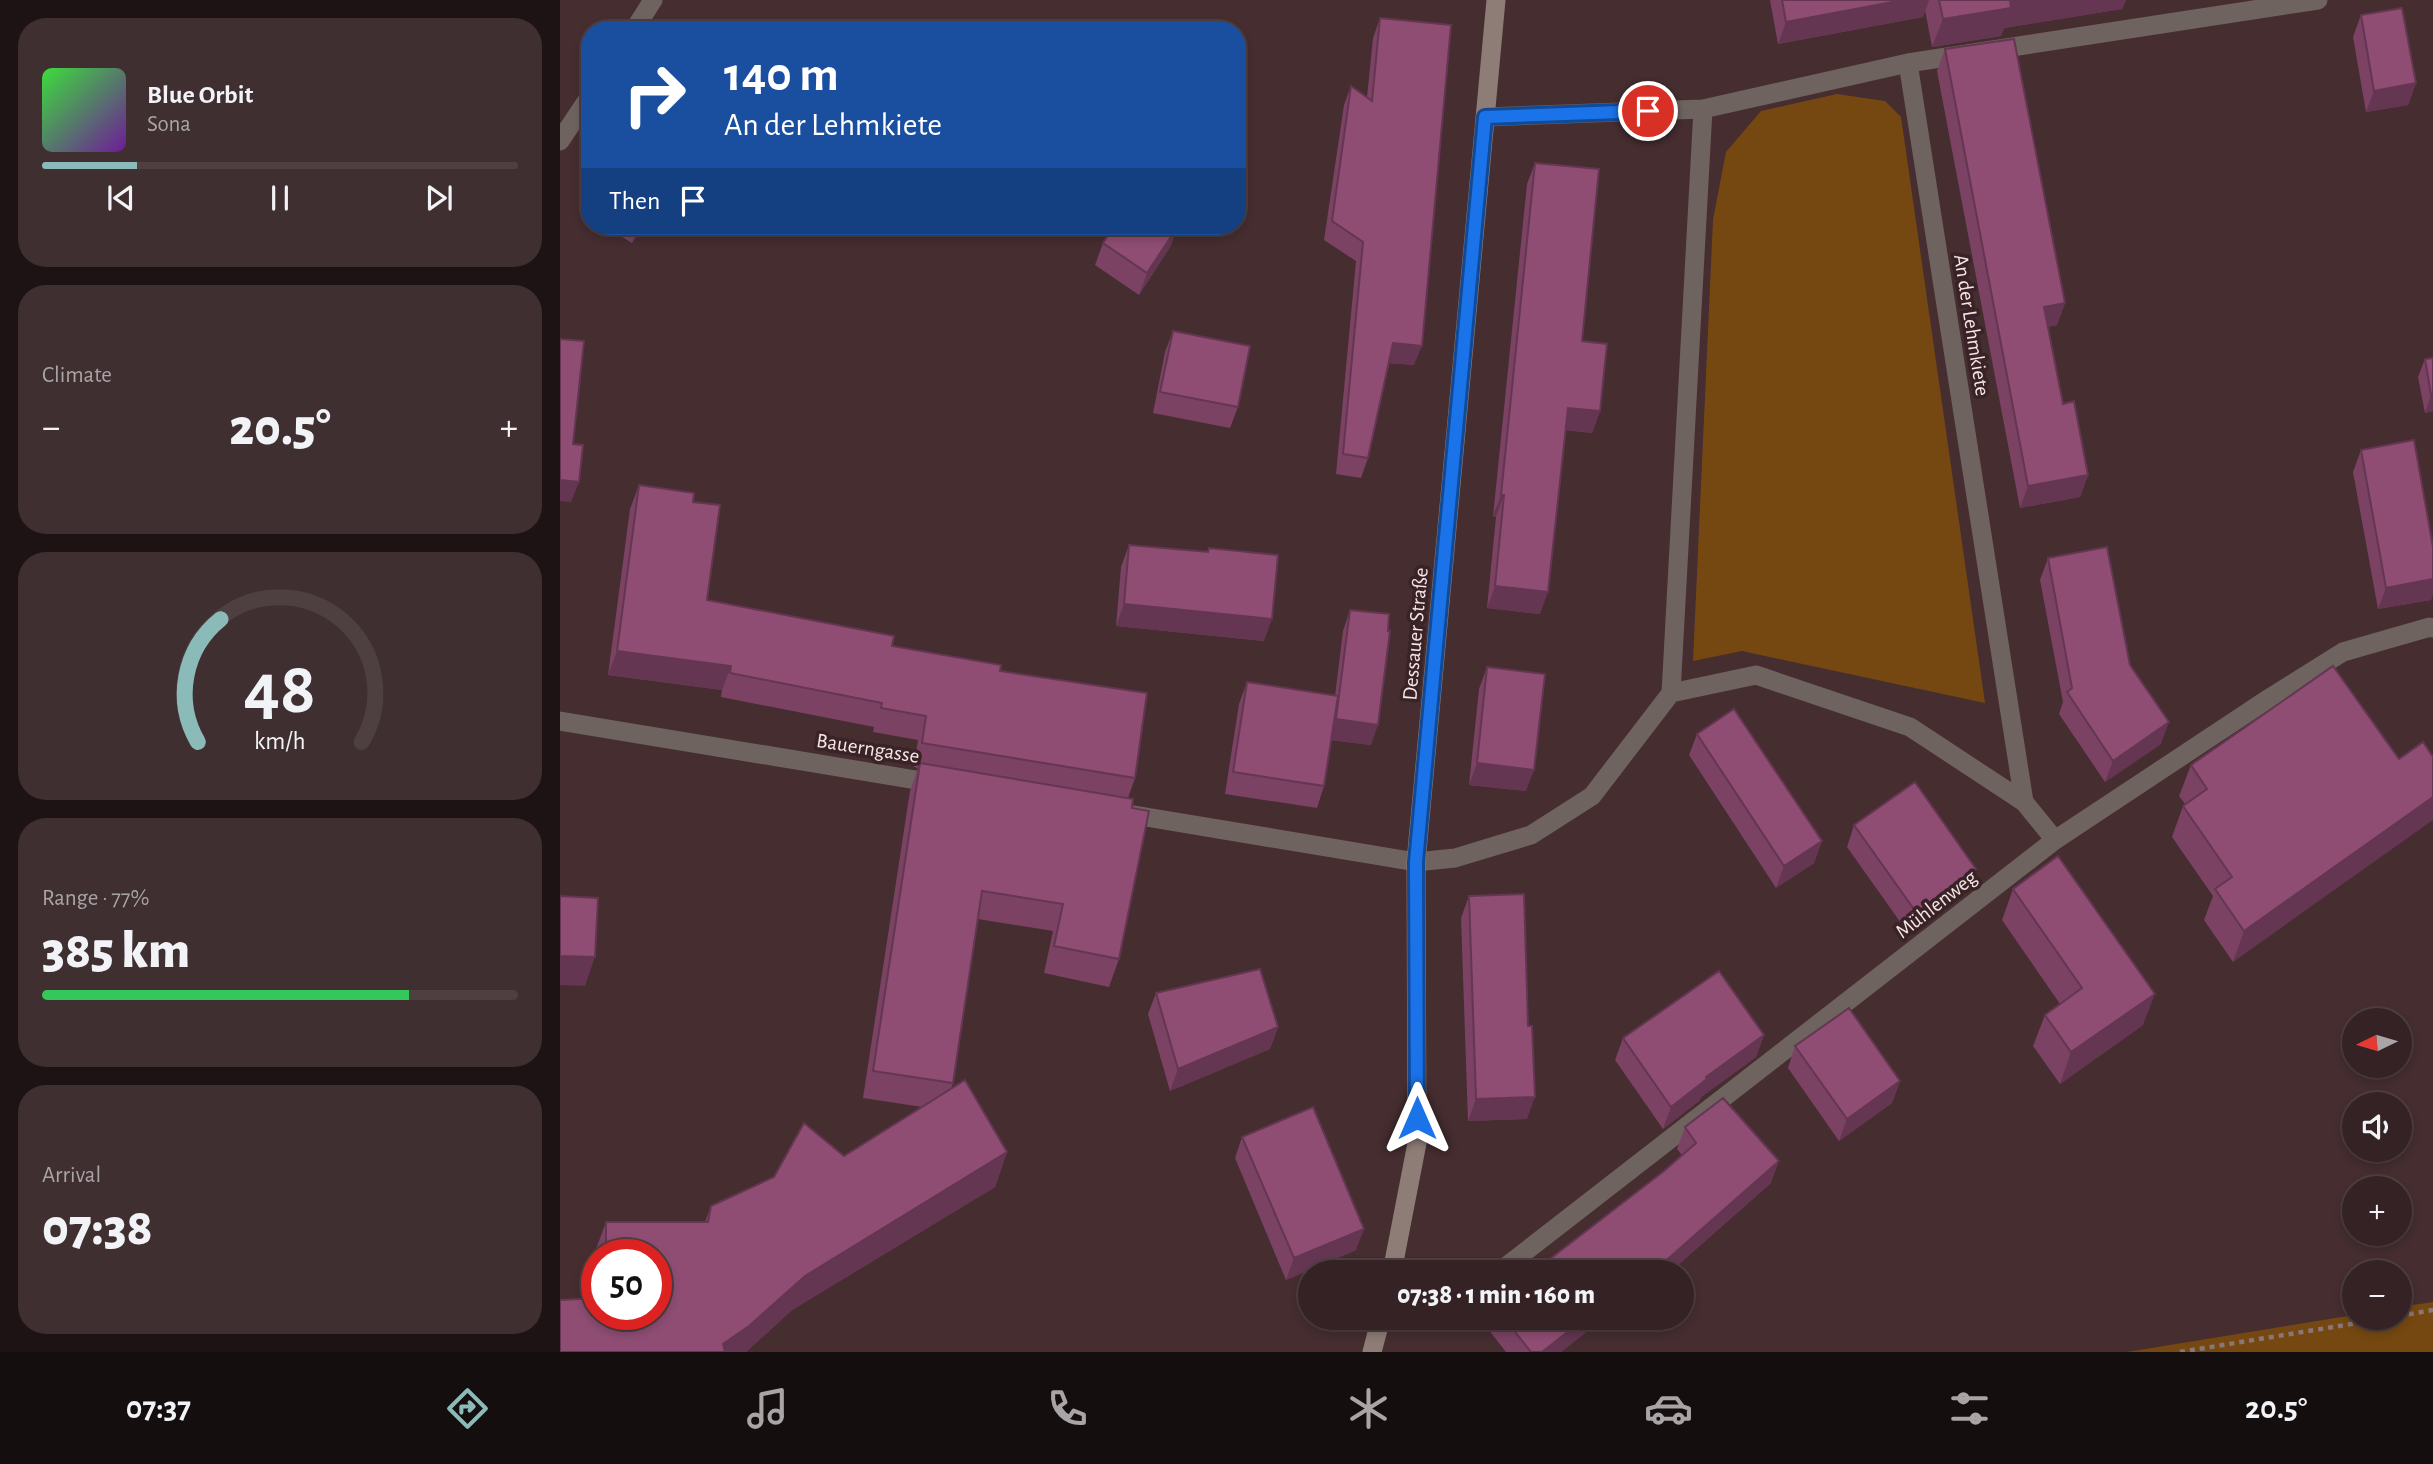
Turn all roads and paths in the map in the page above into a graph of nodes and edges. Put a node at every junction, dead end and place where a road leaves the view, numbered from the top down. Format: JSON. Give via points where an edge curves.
{"nodes":[{"id":1,"x":653,"y":0,"type":"edge"},
{"id":2,"x":1496,"y":0,"type":"edge"},
{"id":3,"x":2318,"y":0,"type":"edge"},
{"id":4,"x":640,"y":21,"type":"edge"},
{"id":5,"x":1908,"y":63,"type":"junction"},
{"id":6,"x":1703,"y":109,"type":"junction"},
{"id":7,"x":581,"y":110,"type":"edge"},
{"id":8,"x":1485,"y":117,"type":"junction"},
{"id":9,"x":560,"y":141,"type":"edge"},
{"id":10,"x":2433,"y":628,"type":"edge"},
{"id":11,"x":1671,"y":693,"type":"junction"},
{"id":12,"x":560,"y":721,"type":"edge"},
{"id":13,"x":961,"y":787,"type":"edge"},
{"id":14,"x":2024,"y":802,"type":"junction"},
{"id":15,"x":1099,"y":810,"type":"edge"},
{"id":16,"x":2054,"y":840,"type":"junction"},
{"id":17,"x":1416,"y":862,"type":"junction"},
{"id":18,"x":1394,"y":1260,"type":"edge"},
{"id":19,"x":1514,"y":1260,"type":"edge"},
{"id":20,"x":2433,"y":1310,"type":"edge"},
{"id":21,"x":2412,"y":1314,"type":"edge"},
{"id":22,"x":2342,"y":1326,"type":"edge"},
{"id":23,"x":1378,"y":1330,"type":"edge"},
{"id":24,"x":1372,"y":1352,"type":"edge"},
{"id":25,"x":2180,"y":1352,"type":"edge"}],
"edges":[{"from":1,"to":4,"type":"street"},
{"from":2,"to":8,"type":"main road","name":"Dessauer Straße"},
{"from":3,"to":5,"type":"street"},
{"from":5,"to":6,"type":"street"},
{"from":5,"to":14,"type":"street","name":"An der Lehmkiete"},
{"from":6,"to":8,"type":"street"},
{"from":6,"to":11,"type":"street"},
{"from":7,"to":9,"type":"street"},
{"from":8,"to":17,"type":"main road","name":"Dessauer Straße"},
{"from":10,"to":16,"type":"street","name":"Mühlenweg","via":[[2343,652]]},
{"from":11,"to":14,"type":"street","name":"An der Lehmkiete","via":[[1756,675],[1910,727]]},
{"from":11,"to":17,"type":"street","via":[[1592,796],[1531,835],[1455,858]]},
{"from":12,"to":13,"type":"street","name":"Bauerngasse"},
{"from":14,"to":16,"type":"street","name":"An der Lehmkiete"},
{"from":15,"to":17,"type":"street"},
{"from":16,"to":19,"type":"street","name":"Mühlenweg"},
{"from":17,"to":18,"type":"main road","name":"Dessauer Straße","via":[[1417,1143]]},
{"from":20,"to":21,"type":"path"},
{"from":22,"to":25,"type":"path"},
{"from":23,"to":24,"type":"main road"}]}
